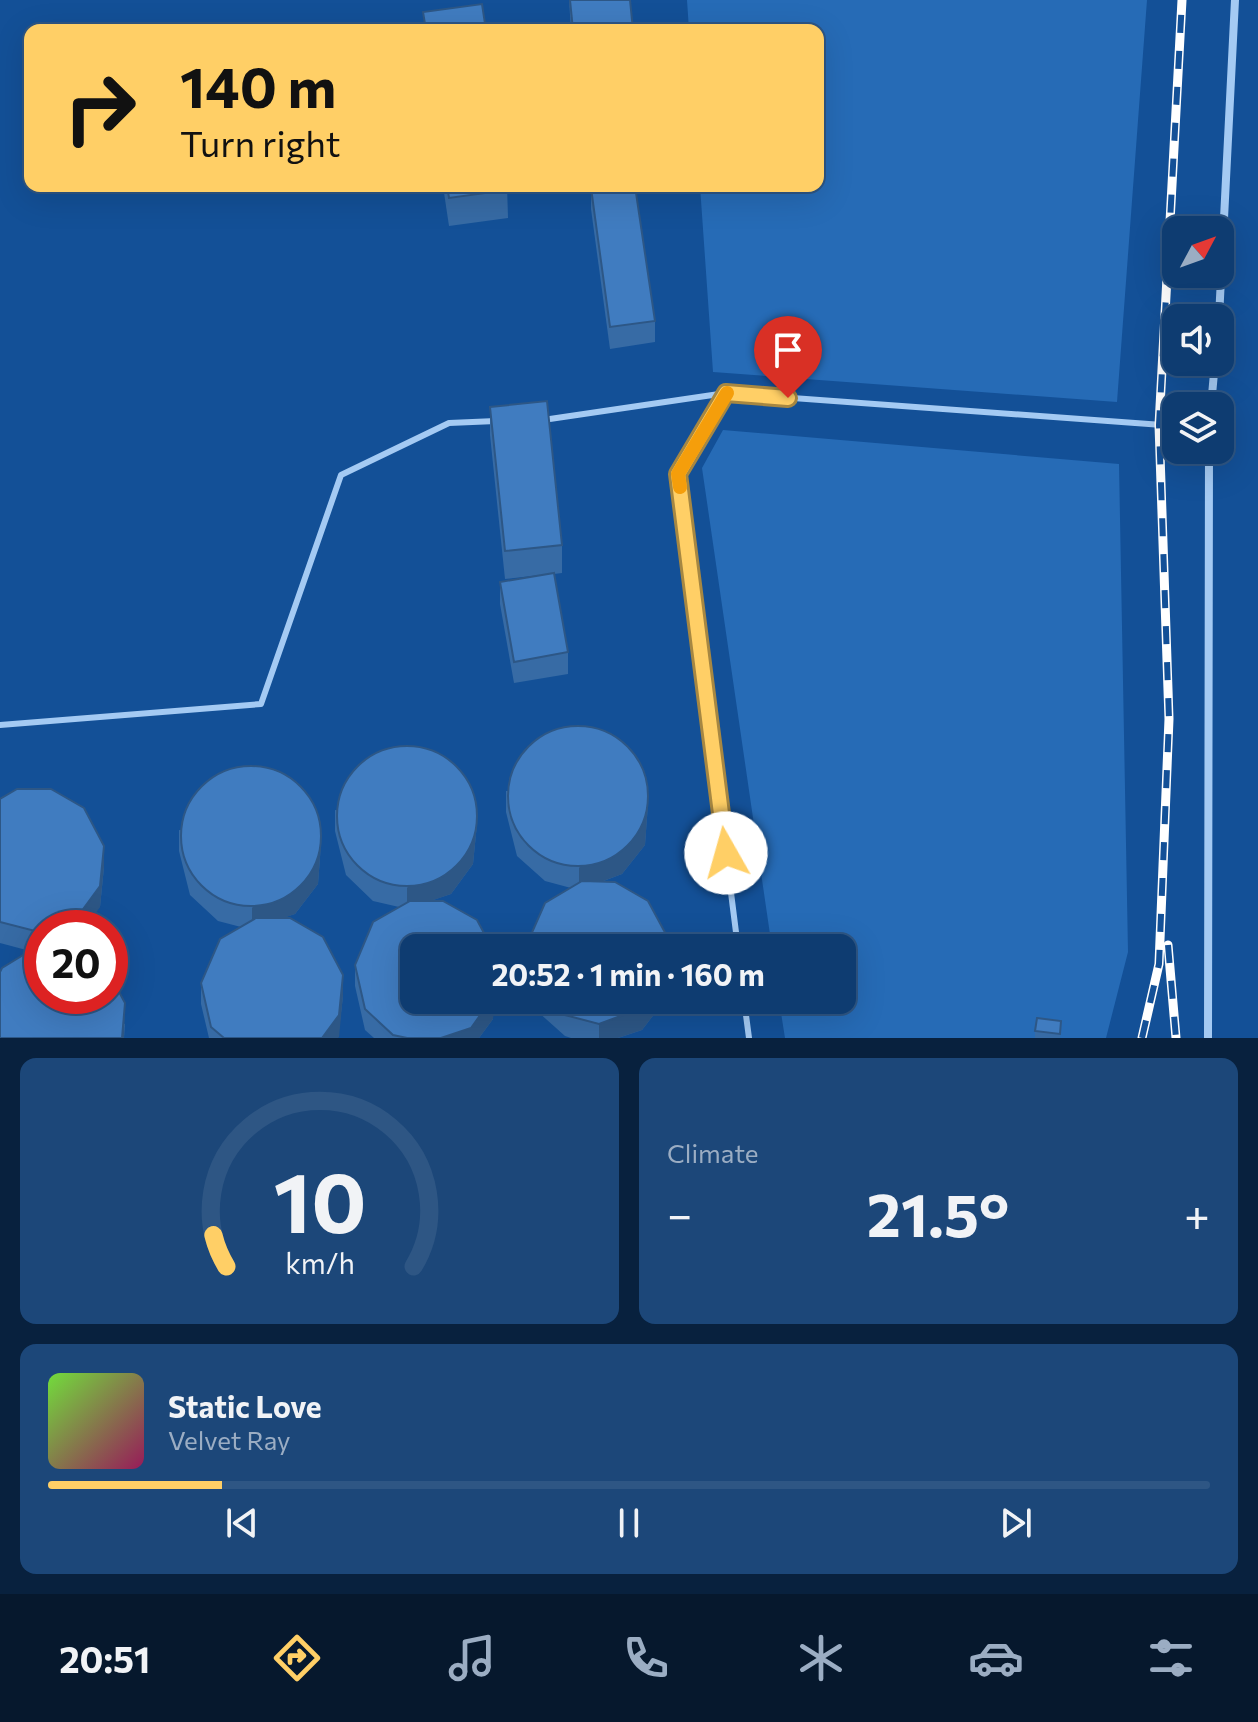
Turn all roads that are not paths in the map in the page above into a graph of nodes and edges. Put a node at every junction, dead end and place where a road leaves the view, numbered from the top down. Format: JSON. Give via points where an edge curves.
{"nodes":[{"id":1,"x":1235,"y":0,"type":"edge"},
{"id":2,"x":1220,"y":304,"type":"edge"},
{"id":3,"x":726,"y":393,"type":"junction"},
{"id":4,"x":527,"y":420,"type":"edge"},
{"id":5,"x":511,"y":421,"type":"edge"},
{"id":6,"x":1162,"y":425,"type":"edge"},
{"id":7,"x":1209,"y":464,"type":"edge"},
{"id":8,"x":0,"y":725,"type":"edge"},
{"id":9,"x":736,"y":934,"type":"edge"},
{"id":10,"x":746,"y":1014,"type":"edge"},
{"id":11,"x":749,"y":1038,"type":"edge"},
{"id":12,"x":1208,"y":1038,"type":"edge"}],
"edges":[{"from":1,"to":2,"type":"street"},
{"from":3,"to":4,"type":"lane"},
{"from":3,"to":6,"type":"lane"},
{"from":3,"to":9,"type":"lane","via":[[678,474]]},
{"from":5,"to":8,"type":"lane","via":[[449,423],[341,475],[261,704]]},
{"from":7,"to":12,"type":"street"},
{"from":10,"to":11,"type":"lane"}]}
